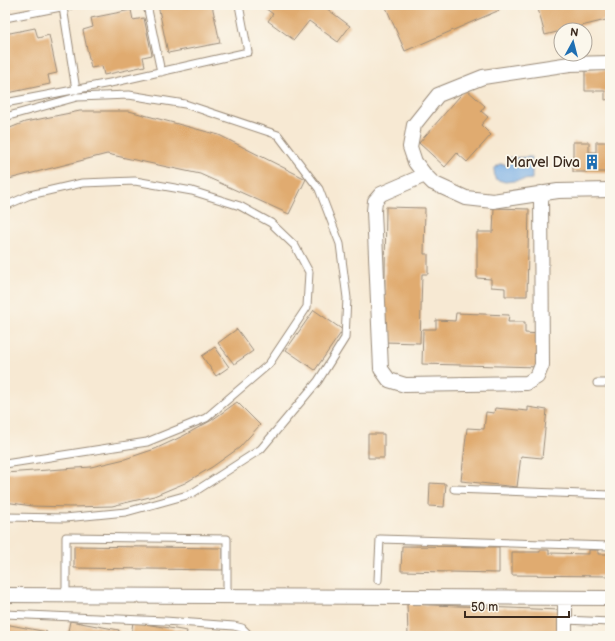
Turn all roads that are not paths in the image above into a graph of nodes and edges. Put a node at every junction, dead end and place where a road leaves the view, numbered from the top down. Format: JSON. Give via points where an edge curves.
{"nodes":[{"id":1,"x":147,"y":5,"type":"edge"},
{"id":2,"x":239,"y":5,"type":"edge"},
{"id":3,"x":67,"y":6,"type":"edge"},
{"id":4,"x":5,"y":18,"type":"edge"},
{"id":5,"x":610,"y":63,"type":"edge"},
{"id":6,"x":161,"y":72,"type":"junction"},
{"id":7,"x":76,"y":90,"type":"junction"},
{"id":8,"x":5,"y":103,"type":"edge"},
{"id":9,"x":5,"y":117,"type":"edge"},
{"id":10,"x":425,"y":175,"type":"junction"},
{"id":11,"x":610,"y":190,"type":"edge"},
{"id":12,"x":541,"y":193,"type":"junction"},
{"id":13,"x":5,"y":206,"type":"edge"},
{"id":14,"x":597,"y":383,"type":"dead end"},
{"id":15,"x":610,"y":384,"type":"edge"},
{"id":16,"x":5,"y":464,"type":"edge"},
{"id":17,"x":454,"y":489,"type":"dead end"},
{"id":18,"x":610,"y":495,"type":"edge"},
{"id":19,"x":5,"y":517,"type":"edge"},
{"id":20,"x":610,"y":546,"type":"edge"},
{"id":21,"x":378,"y":580,"type":"dead end"},
{"id":22,"x":5,"y":595,"type":"edge"},
{"id":23,"x":66,"y":595,"type":"junction"},
{"id":24,"x":227,"y":596,"type":"junction"},
{"id":25,"x":565,"y":598,"type":"junction"},
{"id":26,"x":610,"y":598,"type":"edge"},
{"id":27,"x":5,"y":614,"type":"edge"},
{"id":28,"x":565,"y":620,"type":"junction"},
{"id":29,"x":610,"y":622,"type":"edge"},
{"id":30,"x":249,"y":636,"type":"edge"},
{"id":31,"x":564,"y":636,"type":"edge"}],
"edges":[{"from":1,"to":6,"type":"lane"},
{"from":2,"to":6,"type":"lane","via":[[248,52]]},
{"from":3,"to":4,"type":"lane"},
{"from":3,"to":7,"type":"lane"},
{"from":5,"to":10,"type":"street","via":[[570,64],[483,77],[438,95],[414,125],[410,147],[415,162]]},
{"from":6,"to":7,"type":"lane"},
{"from":7,"to":8,"type":"lane"},
{"from":9,"to":19,"type":"lane","via":[[77,97],[129,95],[185,104],[278,135],[319,189],[340,244],[347,298],[345,338],[318,382],[261,449],[191,494],[126,512],[65,518]]},
{"from":10,"to":12,"type":"street","via":[[433,183],[466,198],[492,201]]},
{"from":10,"to":12,"type":"street","via":[[381,194],[375,201],[381,369],[389,380],[404,385],[527,383],[537,377],[542,365]]},
{"from":11,"to":12,"type":"street"},
{"from":13,"to":16,"type":"lane","via":[[30,195],[82,183],[135,181],[192,191],[240,206],[271,223],[294,246],[309,272],[307,307],[269,364],[206,418],[147,442]]},
{"from":14,"to":15,"type":"lane"},
{"from":17,"to":18,"type":"lane"},
{"from":20,"to":21,"type":"lane","via":[[380,539]]},
{"from":22,"to":23,"type":"street"},
{"from":23,"to":24,"type":"street"},
{"from":23,"to":24,"type":"lane","via":[[66,537],[227,539]]},
{"from":24,"to":25,"type":"street"},
{"from":25,"to":26,"type":"street"},
{"from":25,"to":28,"type":"street"},
{"from":27,"to":30,"type":"lane","via":[[234,626],[242,628]]},
{"from":28,"to":29,"type":"lane"},
{"from":28,"to":31,"type":"street"}]}
